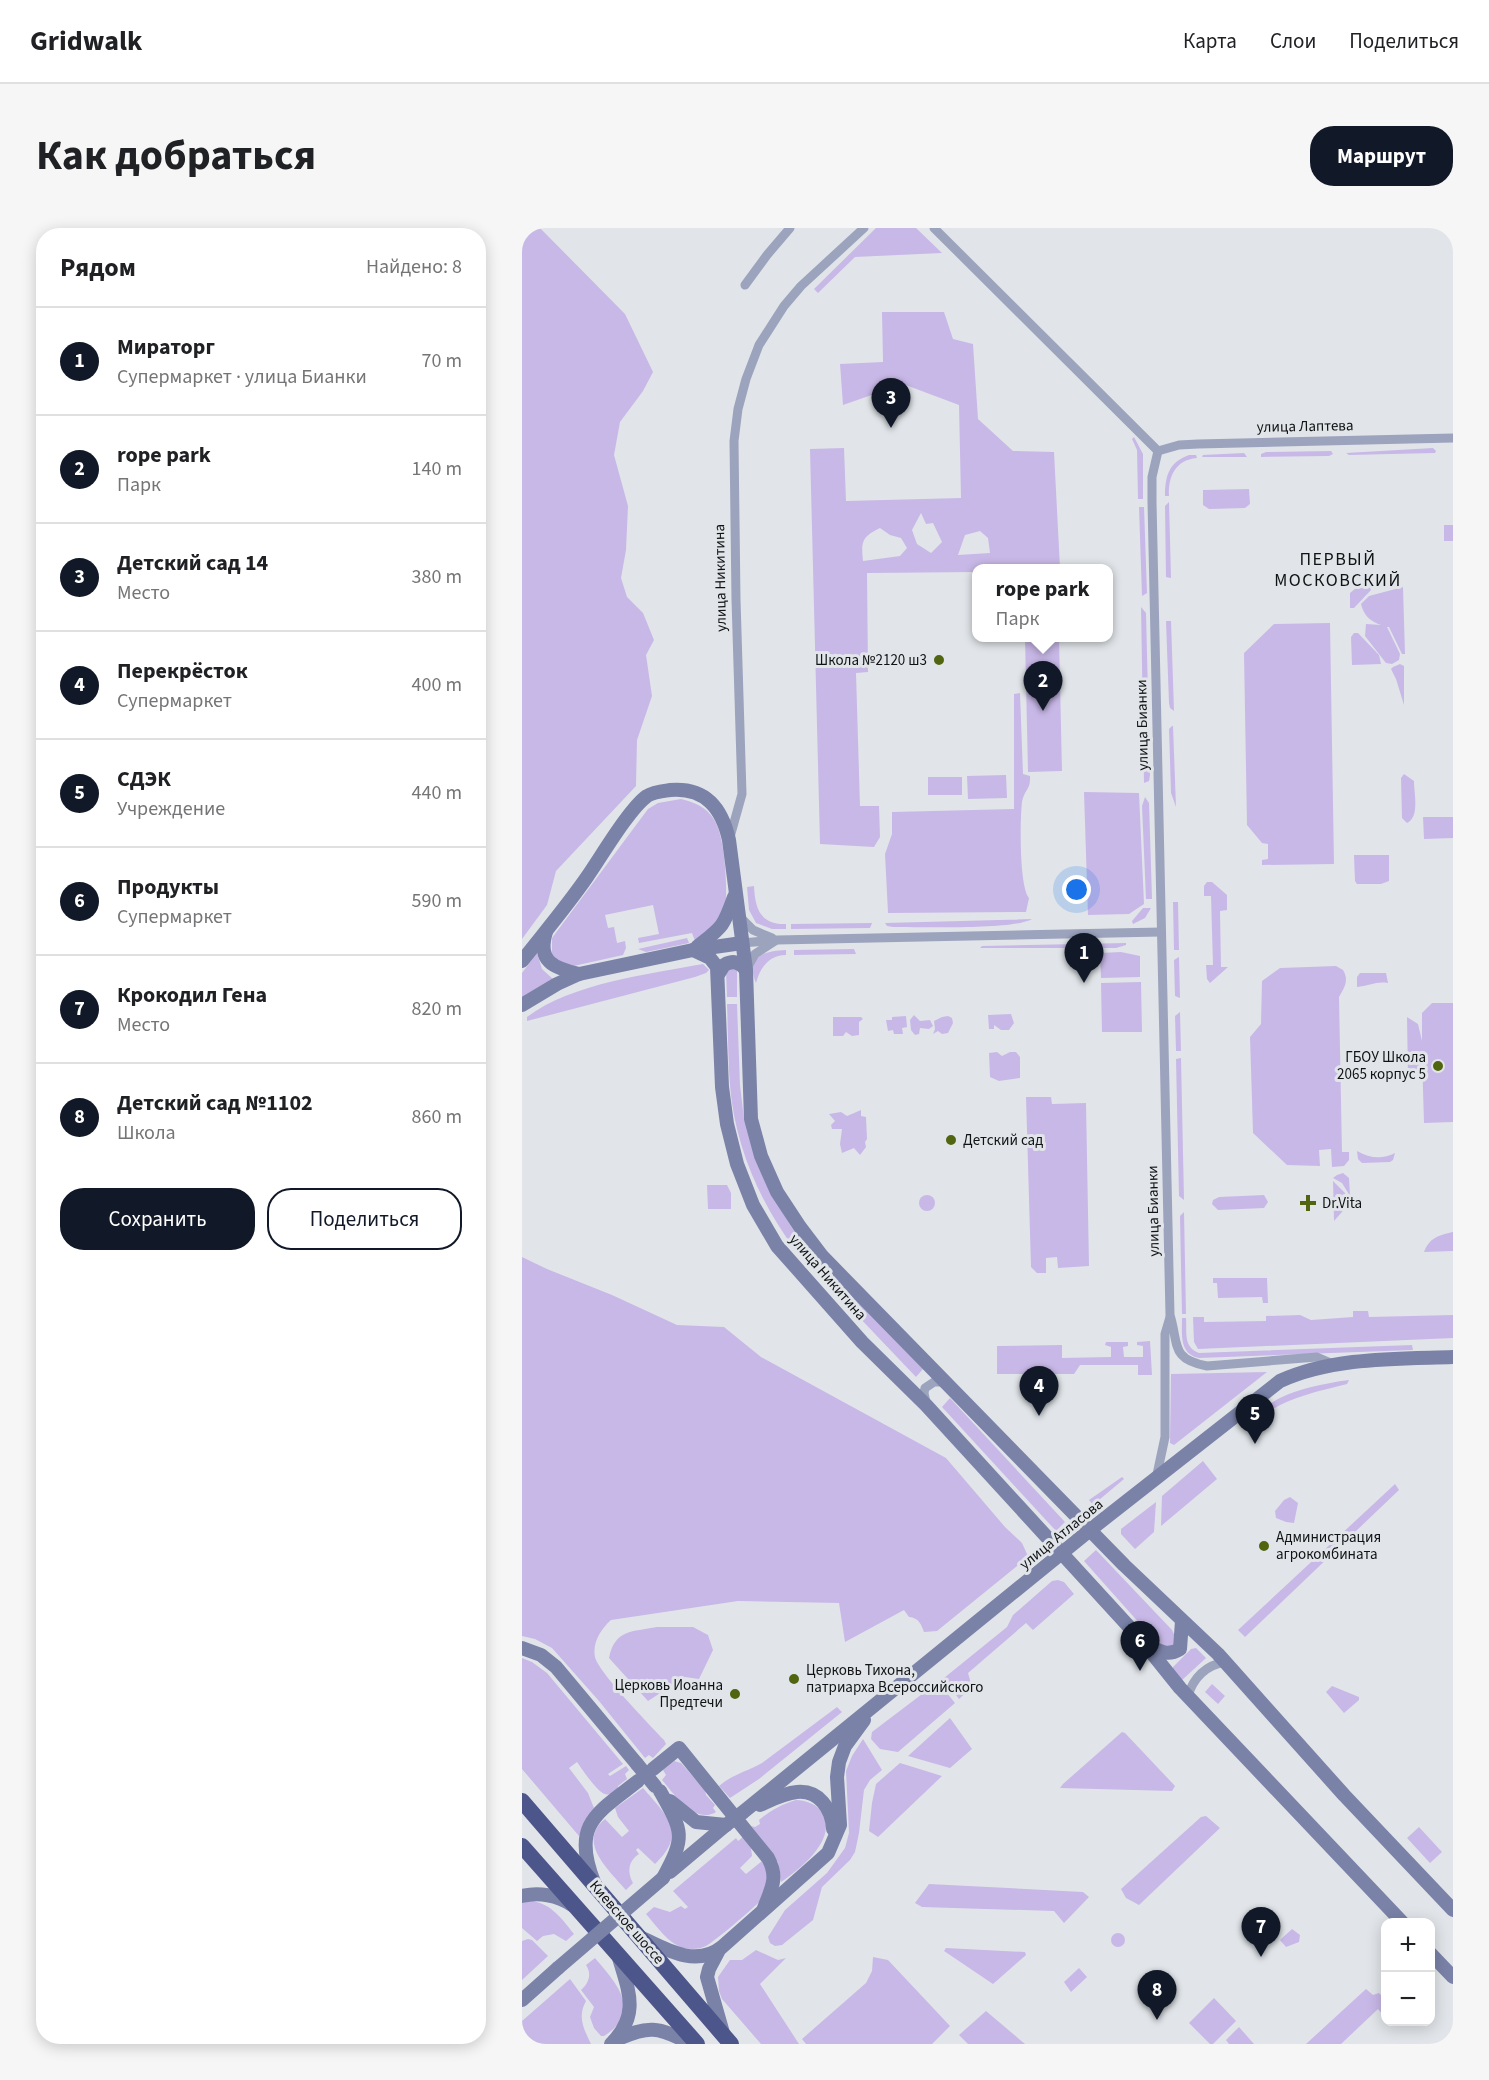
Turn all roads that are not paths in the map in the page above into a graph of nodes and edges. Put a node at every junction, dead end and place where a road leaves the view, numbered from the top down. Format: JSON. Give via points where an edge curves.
{"nodes":[{"id":1,"x":790,"y":228,"type":"edge"},
{"id":2,"x":864,"y":228,"type":"edge"},
{"id":3,"x":934,"y":228,"type":"edge"},
{"id":4,"x":745,"y":285,"type":"dead end"},
{"id":5,"x":1453,"y":438,"type":"edge"},
{"id":6,"x":1158,"y":451,"type":"junction"},
{"id":7,"x":729,"y":840,"type":"junction"},
{"id":8,"x":735,"y":895,"type":"junction"},
{"id":9,"x":738,"y":914,"type":"junction"},
{"id":10,"x":546,"y":930,"type":"junction"},
{"id":11,"x":1161,"y":932,"type":"junction"},
{"id":12,"x":777,"y":940,"type":"junction"},
{"id":13,"x":742,"y":943,"type":"junction"},
{"id":14,"x":693,"y":950,"type":"junction"},
{"id":15,"x":522,"y":961,"type":"edge"},
{"id":16,"x":746,"y":970,"type":"junction"},
{"id":17,"x":719,"y":973,"type":"junction"},
{"id":18,"x":579,"y":975,"type":"junction"},
{"id":19,"x":522,"y":1005,"type":"edge"},
{"id":20,"x":1170,"y":1315,"type":"junction"},
{"id":21,"x":1453,"y":1357,"type":"edge"},
{"id":22,"x":1333,"y":1364,"type":"junction"},
{"id":23,"x":947,"y":1382,"type":"junction"},
{"id":24,"x":926,"y":1405,"type":"junction"},
{"id":25,"x":1156,"y":1480,"type":"junction"},
{"id":26,"x":1090,"y":1530,"type":"junction"},
{"id":27,"x":1062,"y":1553,"type":"junction"},
{"id":28,"x":1182,"y":1621,"type":"junction"},
{"id":29,"x":1143,"y":1642,"type":"junction"},
{"id":30,"x":522,"y":1648,"type":"edge"},
{"id":31,"x":1225,"y":1662,"type":"junction"},
{"id":32,"x":1188,"y":1696,"type":"junction"},
{"id":33,"x":876,"y":1703,"type":"junction"},
{"id":34,"x":653,"y":1769,"type":"dead end"},
{"id":35,"x":638,"y":1781,"type":"dead end"},
{"id":36,"x":657,"y":1788,"type":"junction"},
{"id":37,"x":522,"y":1801,"type":"edge"},
{"id":38,"x":744,"y":1811,"type":"junction"},
{"id":39,"x":726,"y":1825,"type":"junction"},
{"id":40,"x":834,"y":1842,"type":"junction"},
{"id":41,"x":522,"y":1846,"type":"edge"},
{"id":42,"x":663,"y":1878,"type":"junction"},
{"id":43,"x":522,"y":1896,"type":"edge"},
{"id":44,"x":604,"y":1896,"type":"junction"},
{"id":45,"x":1453,"y":1910,"type":"edge"},
{"id":46,"x":582,"y":1912,"type":"junction"},
{"id":47,"x":762,"y":1913,"type":"junction"},
{"id":48,"x":1397,"y":1918,"type":"edge"},
{"id":49,"x":639,"y":1937,"type":"junction"},
{"id":50,"x":719,"y":1950,"type":"junction"},
{"id":51,"x":617,"y":1953,"type":"junction"},
{"id":52,"x":1435,"y":1957,"type":"edge"},
{"id":53,"x":1453,"y":1977,"type":"edge"},
{"id":54,"x":522,"y":2000,"type":"edge"},
{"id":55,"x":727,"y":2040,"type":"edge"},
{"id":56,"x":612,"y":2043,"type":"edge"},
{"id":57,"x":691,"y":2044,"type":"edge"},
{"id":58,"x":697,"y":2044,"type":"edge"}],
"edges":[{"from":1,"to":4,"type":"street"},
{"from":2,"to":7,"type":"street","name":"улица Никитина","via":[[784,306],[759,345],[738,409],[734,441],[742,794]]},
{"from":3,"to":6,"type":"street"},
{"from":5,"to":6,"type":"street","name":"улица Лаптева","via":[[1198,444]]},
{"from":6,"to":11,"type":"street","name":"улица Бианки","via":[[1152,502]]},
{"from":7,"to":8,"type":"street","name":"улица Никитина"},
{"from":7,"to":10,"type":"street","via":[[725,823],[709,799],[680,789],[648,795]]},
{"from":8,"to":9,"type":"street","name":"улица Никитина"},
{"from":8,"to":14,"type":"street","via":[[718,931]]},
{"from":9,"to":12,"type":"street","via":[[753,930]]},
{"from":9,"to":13,"type":"street","name":"улица Никитина"},
{"from":10,"to":15,"type":"street"},
{"from":10,"to":18,"type":"street","via":[[542,944],[549,962]]},
{"from":11,"to":12,"type":"street"},
{"from":11,"to":20,"type":"street","name":"улица Бианки"},
{"from":12,"to":13,"type":"street"},
{"from":12,"to":16,"type":"street","via":[[755,954]]},
{"from":13,"to":14,"type":"street"},
{"from":13,"to":16,"type":"street","name":"улица Никитина"},
{"from":14,"to":17,"type":"street","via":[[710,958]]},
{"from":14,"to":18,"type":"street"},
{"from":16,"to":17,"type":"street","via":[[733,962],[724,964]]},
{"from":16,"to":23,"type":"street","name":"улица Никитина","via":[[751,1119],[777,1192],[822,1256]]},
{"from":17,"to":24,"type":"street","name":"улица Никитина","via":[[724,1105],[737,1164],[753,1205],[777,1246],[804,1278]]},
{"from":18,"to":19,"type":"street"},
{"from":20,"to":22,"type":"street","name":"улица Бианки","via":[[1180,1354],[1192,1363],[1317,1357]]},
{"from":20,"to":25,"type":"street","name":"улица Бианки","via":[[1166,1334],[1166,1437]]},
{"from":21,"to":22,"type":"street","name":"улица Атласова"},
{"from":22,"to":25,"type":"street","name":"улица Атласова","via":[[1280,1381]]},
{"from":23,"to":24,"type":"street","via":[[934,1382],[925,1388]]},
{"from":23,"to":26,"type":"street","name":"улица Никитина"},
{"from":24,"to":27,"type":"street","name":"улица Никитина"},
{"from":25,"to":26,"type":"street","name":"улица Атласова"},
{"from":26,"to":27,"type":"street","name":"улица Атласова"},
{"from":26,"to":28,"type":"street","name":"улица Никитина"},
{"from":27,"to":29,"type":"street","name":"улица Никитина"},
{"from":27,"to":33,"type":"street","name":"улица Атласова"},
{"from":28,"to":29,"type":"street","via":[[1182,1642],[1173,1653],[1164,1653]]},
{"from":28,"to":31,"type":"street","name":"улица Никитина"},
{"from":29,"to":32,"type":"street","name":"улица Никитина"},
{"from":30,"to":36,"type":"street","bridge":true,"via":[[541,1655],[556,1667]]},
{"from":31,"to":32,"type":"street","via":[[1213,1664],[1192,1682]]},
{"from":31,"to":45,"type":"street","name":"улица Никитина"},
{"from":32,"to":48,"type":"street","name":"улица Никитина"},
{"from":33,"to":38,"type":"street","name":"улица Атласова"},
{"from":33,"to":40,"type":"street","via":[[841,1756],[837,1777],[840,1825]]},
{"from":34,"to":47,"type":"street","via":[[679,1748],[768,1858],[774,1881]]},
{"from":35,"to":44,"type":"street","via":[[604,1807],[586,1833],[589,1868]]},
{"from":36,"to":39,"type":"street","via":[[696,1822]]},
{"from":36,"to":42,"type":"street","via":[[677,1822],[680,1836],[678,1850]]},
{"from":37,"to":44,"type":"highway","name":"Киевское шоссе"},
{"from":38,"to":39,"type":"street","name":"улица Атласова","bridge":true},
{"from":38,"to":40,"type":"street","via":[[793,1793],[812,1795],[829,1810]]},
{"from":39,"to":42,"type":"street","name":"улица Атласова"},
{"from":40,"to":47,"type":"street","via":[[816,1865]]},
{"from":41,"to":46,"type":"highway","name":"Киевское шоссе"},
{"from":42,"to":54,"type":"street","name":"улица Атласова","bridge":true},
{"from":43,"to":46,"type":"street","via":[[557,1898]]},
{"from":44,"to":49,"type":"highway","name":"Киевское шоссе"},
{"from":46,"to":51,"type":"highway","name":"Киевское шоссе"},
{"from":47,"to":50,"type":"street"},
{"from":49,"to":50,"type":"street","via":[[686,1956]]},
{"from":49,"to":55,"type":"highway","name":"Киевское шоссе"},
{"from":50,"to":55,"type":"street","via":[[707,1977]]},
{"from":51,"to":56,"type":"street","via":[[631,2003],[628,2019]]},
{"from":51,"to":58,"type":"highway","name":"Киевское шоссе"},
{"from":52,"to":53,"type":"street"},
{"from":56,"to":57,"type":"street","via":[[653,2029]]}]}
